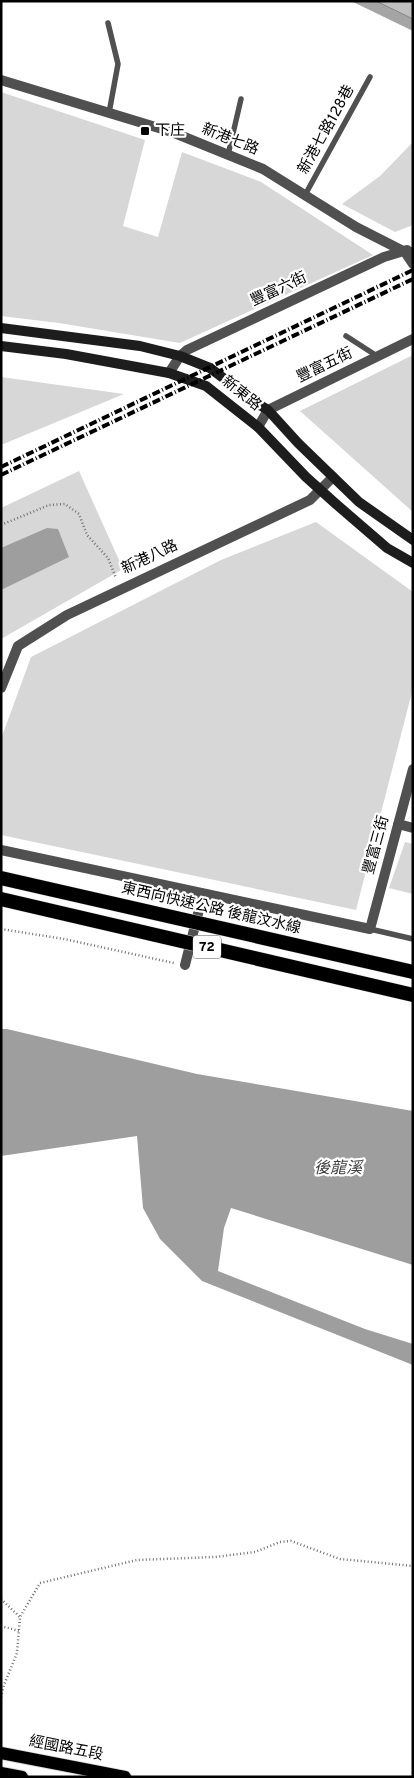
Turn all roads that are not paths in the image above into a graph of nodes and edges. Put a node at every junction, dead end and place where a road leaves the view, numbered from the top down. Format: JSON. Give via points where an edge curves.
{"nodes":[{"id":1,"x":108,"y":23,"type":"dead end"},
{"id":2,"x":370,"y":77,"type":"dead end"},
{"id":3,"x":1,"y":80,"type":"edge"},
{"id":4,"x":241,"y":99,"type":"dead end"},
{"id":5,"x":109,"y":113,"type":"junction"},
{"id":6,"x":228,"y":156,"type":"junction"},
{"id":7,"x":305,"y":195,"type":"junction"},
{"id":8,"x":410,"y":251,"type":"edge"},
{"id":9,"x":413,"y":264,"type":"edge"},
{"id":10,"x":1,"y":328,"type":"edge"},
{"id":11,"x":346,"y":336,"type":"dead end"},
{"id":12,"x":413,"y":340,"type":"edge"},
{"id":13,"x":1,"y":346,"type":"edge"},
{"id":14,"x":180,"y":356,"type":"junction"},
{"id":15,"x":378,"y":356,"type":"junction"},
{"id":16,"x":169,"y":373,"type":"junction"},
{"id":17,"x":268,"y":410,"type":"junction"},
{"id":18,"x":258,"y":427,"type":"junction"},
{"id":19,"x":333,"y":477,"type":"junction"},
{"id":20,"x":320,"y":490,"type":"junction"},
{"id":21,"x":413,"y":540,"type":"edge"},
{"id":22,"x":413,"y":563,"type":"edge"},
{"id":23,"x":1,"y":688,"type":"edge"},
{"id":24,"x":413,"y":769,"type":"edge"},
{"id":25,"x":398,"y":824,"type":"junction"},
{"id":26,"x":413,"y":828,"type":"edge"},
{"id":27,"x":1,"y":850,"type":"edge"},
{"id":28,"x":1,"y":878,"type":"edge"},
{"id":29,"x":203,"y":894,"type":"junction"},
{"id":30,"x":1,"y":899,"type":"edge"},
{"id":31,"x":370,"y":929,"type":"junction"},
{"id":32,"x":413,"y":939,"type":"edge"},
{"id":33,"x":185,"y":965,"type":"road end"},
{"id":34,"x":413,"y":972,"type":"edge"},
{"id":35,"x":413,"y":995,"type":"edge"},
{"id":36,"x":1,"y":1753,"type":"edge"},
{"id":37,"x":1,"y":1773,"type":"edge"},
{"id":38,"x":22,"y":1777,"type":"edge"},
{"id":39,"x":125,"y":1777,"type":"edge"}],
"edges":[{"from":1,"to":5,"type":"lane","via":[[118,64]]},
{"from":2,"to":7,"type":"lane","name":"新港七路128巷"},
{"from":3,"to":5,"type":"street","name":"新港七路"},
{"from":4,"to":6,"type":"lane"},
{"from":5,"to":6,"type":"street","name":"新港七路","via":[[172,132]]},
{"from":6,"to":7,"type":"street","name":"新港七路","via":[[263,169]]},
{"from":7,"to":8,"type":"street","name":"新港七路","via":[[356,227]]},
{"from":8,"to":9,"type":"street","name":"新港七路"},
{"from":8,"to":14,"type":"street","name":"豐富六街","via":[[384,257]]},
{"from":10,"to":14,"type":"main road","name":"新東路","via":[[140,346]]},
{"from":11,"to":15,"type":"lane"},
{"from":12,"to":15,"type":"street","name":"豐富五街"},
{"from":13,"to":16,"type":"main road","name":"新東路"},
{"from":14,"to":16,"type":"street","name":"豐富六街"},
{"from":14,"to":17,"type":"main road","name":"新東路","via":[[210,368]]},
{"from":15,"to":17,"type":"street","name":"豐富五街"},
{"from":16,"to":18,"type":"main road","name":"新東路","via":[[206,386]]},
{"from":17,"to":18,"type":"street"},
{"from":17,"to":19,"type":"main road","name":"新東路"},
{"from":18,"to":20,"type":"main road","name":"新東路"},
{"from":19,"to":20,"type":"street","name":"新港八路"},
{"from":19,"to":21,"type":"main road","name":"新東路","via":[[359,502]]},
{"from":20,"to":22,"type":"main road","name":"新東路","via":[[387,548]]},
{"from":20,"to":23,"type":"street","name":"新港八路","via":[[302,504],[67,615],[18,646]]},
{"from":24,"to":25,"type":"street","name":"豐富三街"},
{"from":25,"to":26,"type":"street"},
{"from":25,"to":31,"type":"street","name":"豐富三街"},
{"from":27,"to":29,"type":"street"},
{"from":28,"to":34,"type":"highway","name":"東西向快速公路 後龍汶水線","number":"72","bridge":true},
{"from":29,"to":31,"type":"street"},
{"from":29,"to":33,"type":"street"},
{"from":30,"to":35,"type":"highway","number":"72","bridge":true},
{"from":31,"to":32,"type":"lane"},
{"from":36,"to":39,"type":"main road","name":"經國路五段"},
{"from":37,"to":38,"type":"main road"}]}
